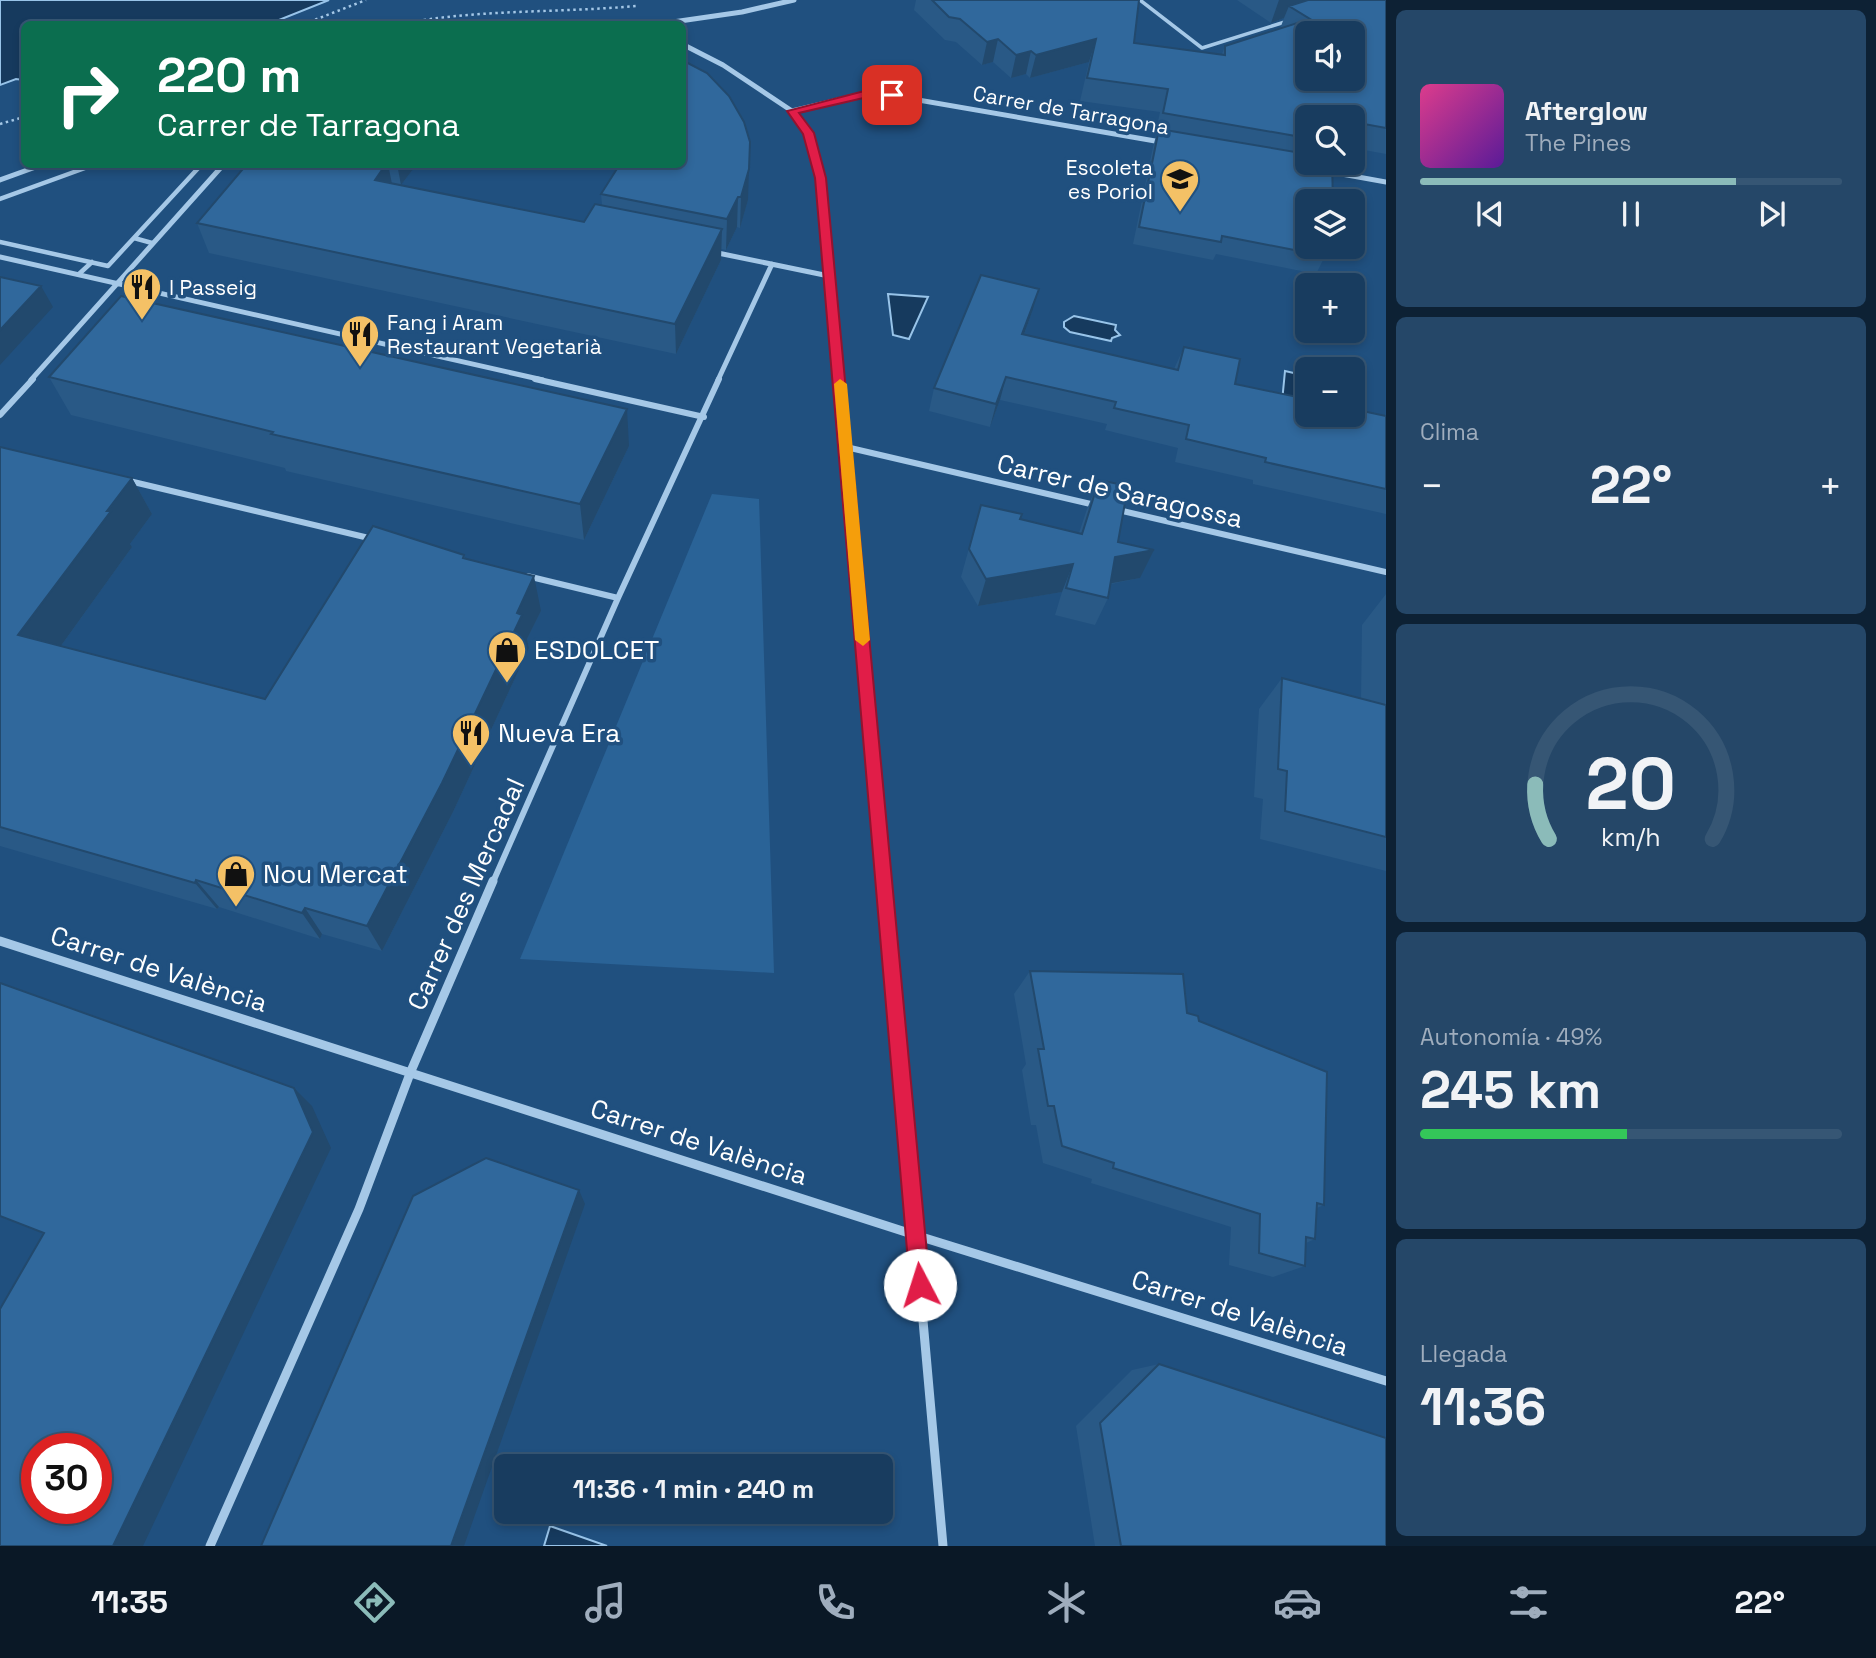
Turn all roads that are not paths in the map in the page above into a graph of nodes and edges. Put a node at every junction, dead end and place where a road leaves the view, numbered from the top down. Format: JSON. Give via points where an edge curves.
{"nodes":[{"id":1,"x":794,"y":0,"type":"edge"},
{"id":2,"x":1140,"y":0,"type":"edge"},
{"id":3,"x":1292,"y":20,"type":"edge"},
{"id":4,"x":680,"y":21,"type":"edge"},
{"id":5,"x":686,"y":46,"type":"edge"},
{"id":6,"x":792,"y":111,"type":"junction"},
{"id":7,"x":1175,"y":144,"type":"edge"},
{"id":8,"x":33,"y":168,"type":"edge"},
{"id":9,"x":85,"y":168,"type":"edge"},
{"id":10,"x":198,"y":168,"type":"edge"},
{"id":11,"x":220,"y":168,"type":"edge"},
{"id":12,"x":1348,"y":175,"type":"edge"},
{"id":13,"x":0,"y":180,"type":"edge"},
{"id":14,"x":1386,"y":182,"type":"edge"},
{"id":15,"x":0,"y":199,"type":"edge"},
{"id":16,"x":134,"y":238,"type":"junction"},
{"id":17,"x":0,"y":242,"type":"edge"},
{"id":18,"x":152,"y":243,"type":"junction"},
{"id":19,"x":702,"y":250,"type":"edge"},
{"id":20,"x":0,"y":257,"type":"edge"},
{"id":21,"x":92,"y":262,"type":"junction"},
{"id":22,"x":772,"y":264,"type":"junction"},
{"id":23,"x":79,"y":274,"type":"junction"},
{"id":24,"x":829,"y":276,"type":"junction"},
{"id":25,"x":117,"y":283,"type":"junction"},
{"id":26,"x":0,"y":415,"type":"edge"},
{"id":27,"x":704,"y":416,"type":"junction"},
{"id":28,"x":846,"y":447,"type":"junction"},
{"id":29,"x":122,"y":479,"type":"edge"},
{"id":30,"x":379,"y":540,"type":"edge"},
{"id":31,"x":1386,"y":572,"type":"edge"},
{"id":32,"x":514,"y":573,"type":"edge"},
{"id":33,"x":618,"y":598,"type":"junction"},
{"id":34,"x":0,"y":941,"type":"edge"},
{"id":35,"x":411,"y":1071,"type":"junction"},
{"id":36,"x":915,"y":1236,"type":"junction"},
{"id":37,"x":1386,"y":1381,"type":"edge"},
{"id":38,"x":210,"y":1546,"type":"edge"},
{"id":39,"x":943,"y":1546,"type":"edge"}],
"edges":[{"from":1,"to":4,"type":"street"},
{"from":2,"to":3,"type":"lane","via":[[1202,48]]},
{"from":5,"to":6,"type":"street"},
{"from":6,"to":7,"type":"street","name":"Carrer de Tarragona","via":[[872,92]]},
{"from":6,"to":24,"type":"street","via":[[808,133],[820,178]]},
{"from":8,"to":13,"type":"street"},
{"from":9,"to":15,"type":"street"},
{"from":10,"to":16,"type":"street"},
{"from":11,"to":18,"type":"street"},
{"from":12,"to":14,"type":"street"},
{"from":16,"to":18,"type":"street"},
{"from":16,"to":21,"type":"street","via":[[108,266]]},
{"from":17,"to":21,"type":"street"},
{"from":18,"to":25,"type":"street"},
{"from":19,"to":22,"type":"street"},
{"from":20,"to":23,"type":"street"},
{"from":21,"to":23,"type":"street"},
{"from":22,"to":24,"type":"street"},
{"from":22,"to":27,"type":"street","name":"Carrer des Mercadal"},
{"from":23,"to":25,"type":"street"},
{"from":24,"to":28,"type":"street"},
{"from":25,"to":26,"type":"street"},
{"from":25,"to":27,"type":"street"},
{"from":27,"to":33,"type":"street","name":"Carrer des Mercadal"},
{"from":28,"to":31,"type":"street","name":"Carrer de Saragossa"},
{"from":28,"to":36,"type":"street"},
{"from":29,"to":30,"type":"street"},
{"from":32,"to":33,"type":"street"},
{"from":33,"to":35,"type":"street","name":"Carrer des Mercadal"},
{"from":34,"to":35,"type":"street","name":"Carrer de València"},
{"from":35,"to":36,"type":"street","name":"Carrer de València"},
{"from":35,"to":38,"type":"street","name":"Carrer des Mercadal","via":[[359,1209]]},
{"from":36,"to":37,"type":"street","name":"Carrer de València"},
{"from":36,"to":39,"type":"street"}]}
